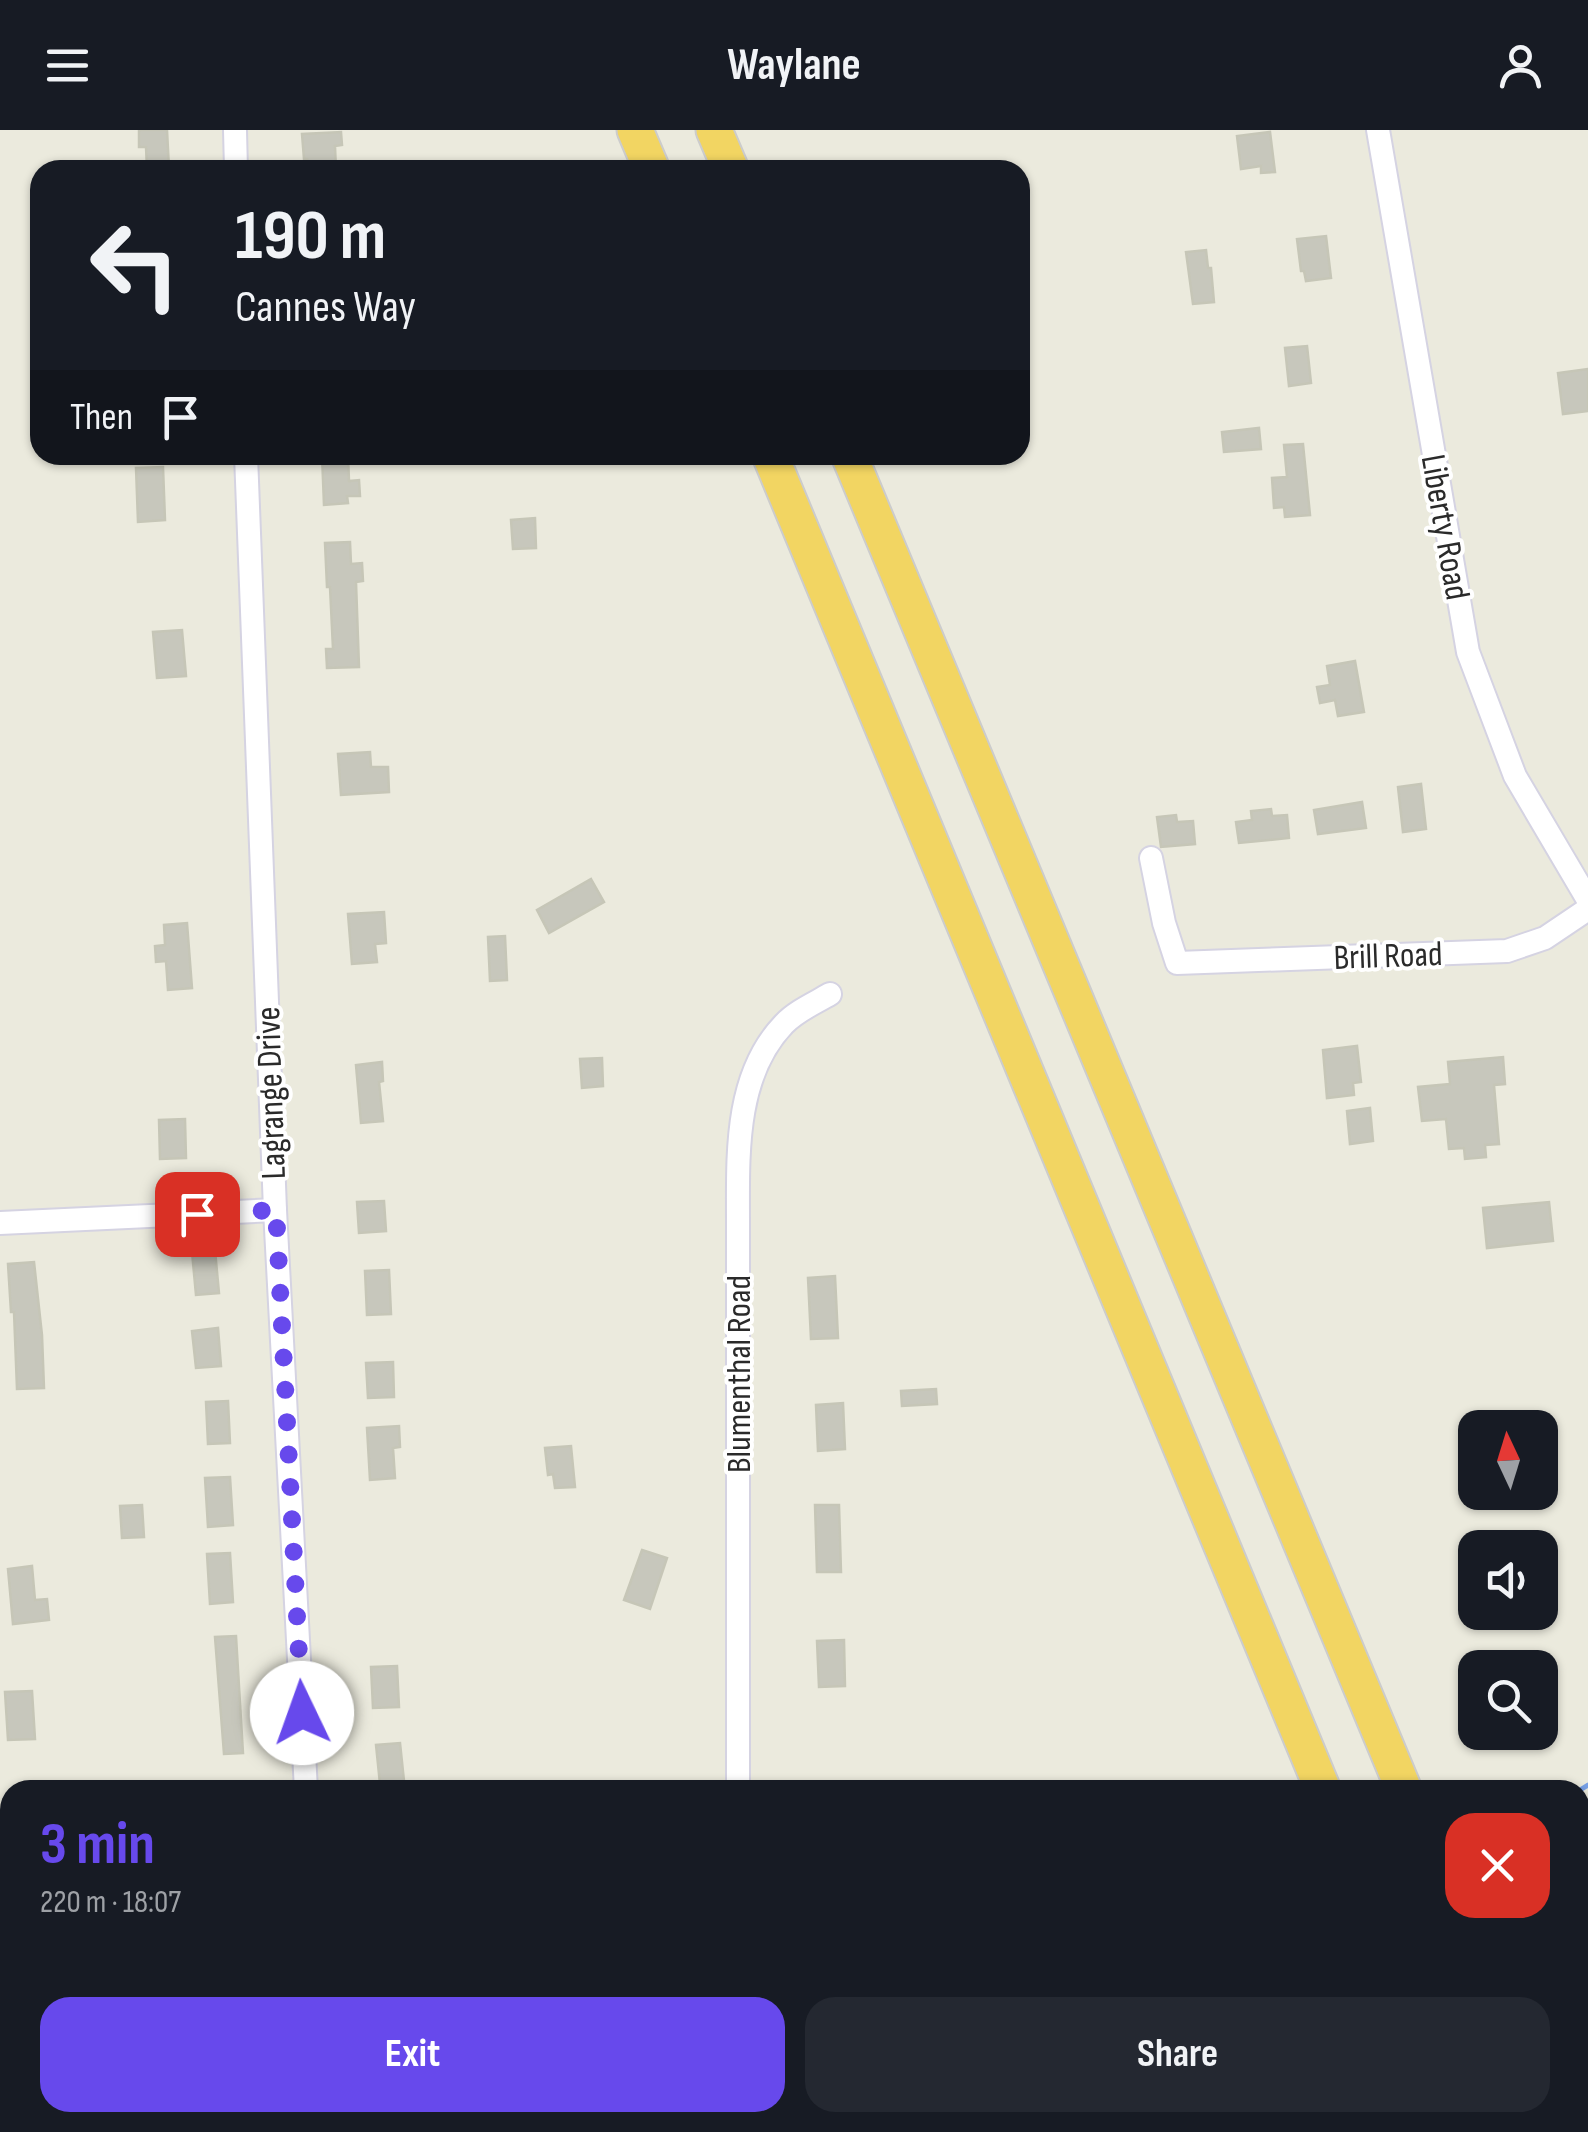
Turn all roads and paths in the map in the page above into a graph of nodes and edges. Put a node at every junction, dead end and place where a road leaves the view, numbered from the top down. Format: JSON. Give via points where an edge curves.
{"nodes":[{"id":1,"x":234,"y":130,"type":"edge"},
{"id":2,"x":635,"y":130,"type":"edge"},
{"id":3,"x":714,"y":130,"type":"edge"},
{"id":4,"x":1378,"y":130,"type":"edge"},
{"id":5,"x":236,"y":160,"type":"edge"},
{"id":6,"x":648,"y":160,"type":"edge"},
{"id":7,"x":727,"y":160,"type":"edge"},
{"id":8,"x":246,"y":465,"type":"edge"},
{"id":9,"x":774,"y":465,"type":"edge"},
{"id":10,"x":854,"y":465,"type":"edge"},
{"id":11,"x":1151,"y":858,"type":"dead end"},
{"id":12,"x":1588,"y":900,"type":"edge"},
{"id":13,"x":1588,"y":909,"type":"edge"},
{"id":14,"x":830,"y":994,"type":"dead end"},
{"id":15,"x":276,"y":1210,"type":"junction"},
{"id":16,"x":0,"y":1224,"type":"edge"},
{"id":17,"x":305,"y":1780,"type":"edge"},
{"id":18,"x":738,"y":1780,"type":"edge"},
{"id":19,"x":1319,"y":1780,"type":"edge"},
{"id":20,"x":1400,"y":1780,"type":"edge"}],
"edges":[{"from":1,"to":5,"type":"street"},
{"from":2,"to":6,"type":"highway"},
{"from":3,"to":7,"type":"highway"},
{"from":4,"to":12,"type":"street","name":"Liberty Road","via":[[1468,652],[1515,776]]},
{"from":8,"to":15,"type":"street","name":"Lagrange Drive"},
{"from":9,"to":19,"type":"highway"},
{"from":10,"to":20,"type":"highway"},
{"from":11,"to":13,"type":"street","name":"Brill Road","via":[[1177,963],[1506,951],[1545,938]]},
{"from":14,"to":18,"type":"street","name":"Blumenthal Road","via":[[785,1022],[768,1046],[747,1093],[740,1136]]},
{"from":15,"to":16,"type":"street"},
{"from":15,"to":17,"type":"street","name":"Lagrange Drive"}]}
